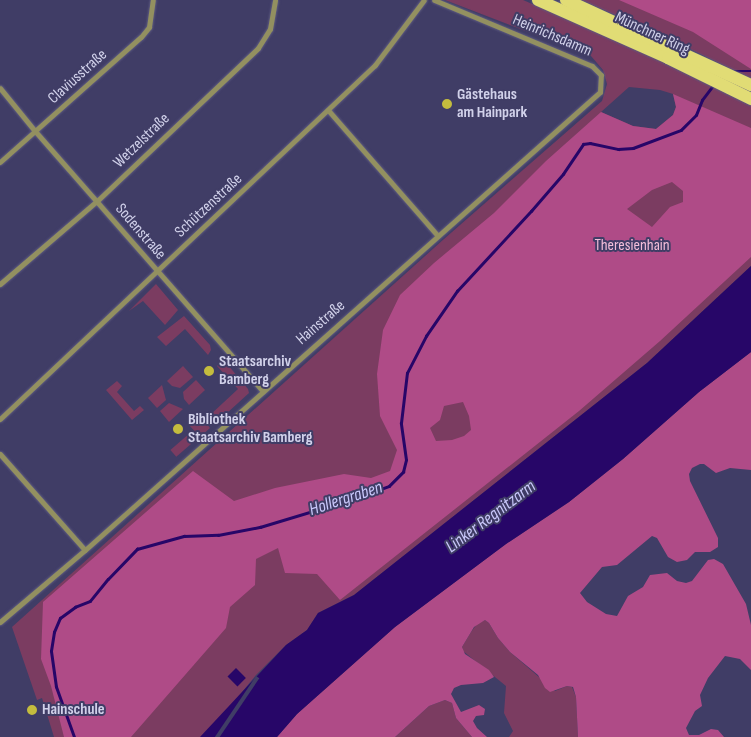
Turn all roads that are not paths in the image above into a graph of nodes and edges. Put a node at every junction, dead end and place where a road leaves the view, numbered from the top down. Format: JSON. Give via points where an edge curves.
{"nodes":[{"id":1,"x":153,"y":0,"type":"edge"},
{"id":2,"x":275,"y":0,"type":"edge"},
{"id":3,"x":424,"y":0,"type":"edge"},
{"id":4,"x":434,"y":0,"type":"edge"},
{"id":5,"x":538,"y":0,"type":"edge"},
{"id":6,"x":566,"y":0,"type":"edge"},
{"id":7,"x":669,"y":52,"type":"junction"},
{"id":8,"x":751,"y":85,"type":"edge"},
{"id":9,"x":0,"y":88,"type":"edge"},
{"id":10,"x":751,"y":99,"type":"edge"},
{"id":11,"x":328,"y":110,"type":"junction"},
{"id":12,"x":568,"y":122,"type":"joint"},
{"id":13,"x":36,"y":131,"type":"junction"},
{"id":14,"x":0,"y":162,"type":"edge"},
{"id":15,"x":97,"y":201,"type":"junction"},
{"id":16,"x":438,"y":236,"type":"junction"},
{"id":17,"x":158,"y":271,"type":"junction"},
{"id":18,"x":0,"y":284,"type":"edge"},
{"id":19,"x":263,"y":391,"type":"junction"},
{"id":20,"x":0,"y":419,"type":"edge"},
{"id":21,"x":0,"y":454,"type":"edge"},
{"id":22,"x":85,"y":550,"type":"junction"},
{"id":23,"x":0,"y":622,"type":"edge"}],
"edges":[{"from":1,"to":13,"type":"street","name":"Claviusstraße","via":[[149,27],[141,37]]},
{"from":2,"to":15,"type":"street","name":"Wetzelstraße","via":[[270,29],[263,42]]},
{"from":3,"to":11,"type":"street","name":"Schützenstraße","via":[[384,56]]},
{"from":4,"to":12,"type":"street","name":"Heinrichsdamm","via":[[597,70],[602,80],[600,92]]},
{"from":5,"to":7,"type":"main road","name":"Münchner Ring"},
{"from":6,"to":7,"type":"main road","name":"Münchner Ring"},
{"from":7,"to":8,"type":"main road","name":"Münchner Ring"},
{"from":7,"to":10,"type":"main road","name":"Münchner Ring"},
{"from":9,"to":13,"type":"street","name":"Sodenstraße"},
{"from":11,"to":16,"type":"street"},
{"from":11,"to":17,"type":"street","name":"Schützenstraße"},
{"from":12,"to":16,"type":"street","name":"Hainstraße"},
{"from":13,"to":14,"type":"street","name":"Claviusstraße"},
{"from":13,"to":15,"type":"street","name":"Sodenstraße"},
{"from":15,"to":17,"type":"street","name":"Sodenstraße"},
{"from":15,"to":18,"type":"street","name":"Wetzelstraße"},
{"from":16,"to":19,"type":"street","name":"Hainstraße"},
{"from":17,"to":19,"type":"street","name":"Sodenstraße"},
{"from":17,"to":20,"type":"street","name":"Schützenstraße"},
{"from":19,"to":22,"type":"street","name":"Hainstraße"},
{"from":21,"to":22,"type":"street"},
{"from":22,"to":23,"type":"street","name":"Hainstraße"}]}
